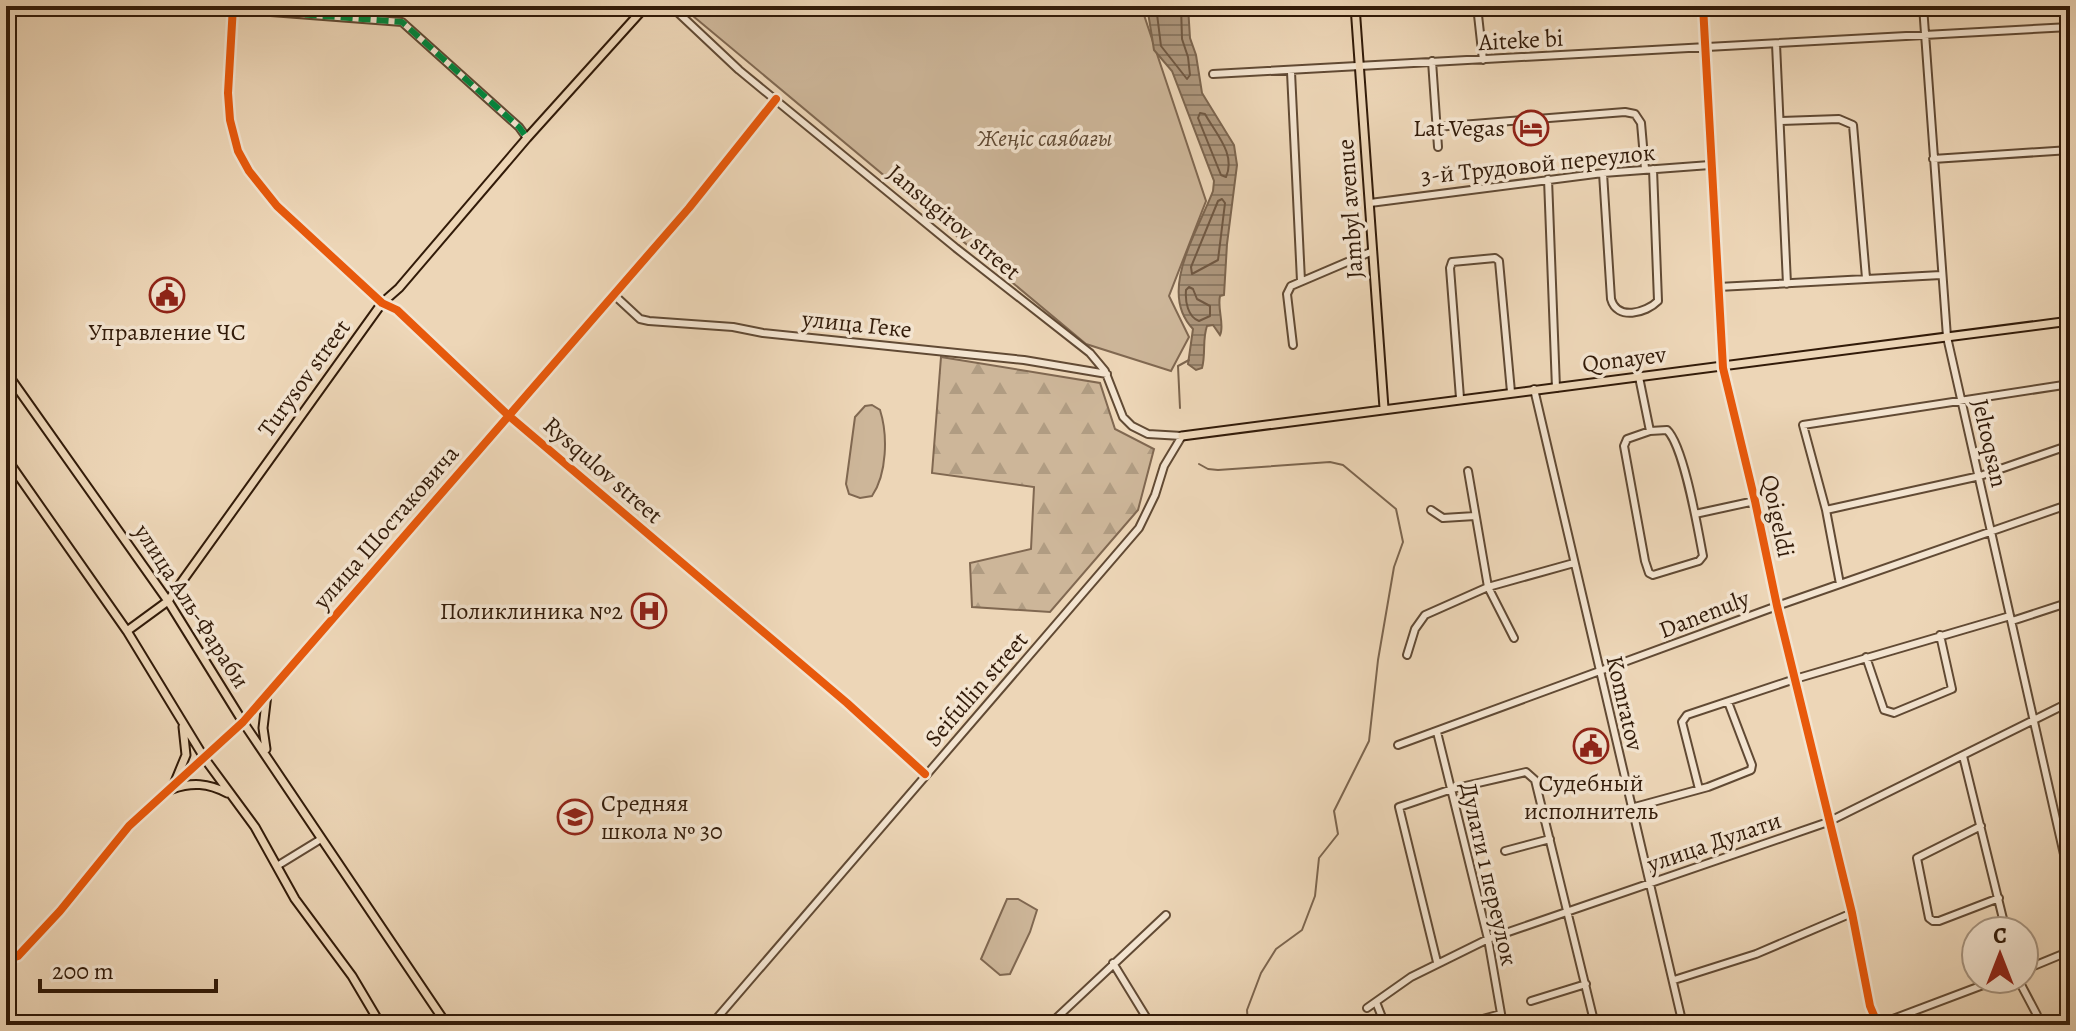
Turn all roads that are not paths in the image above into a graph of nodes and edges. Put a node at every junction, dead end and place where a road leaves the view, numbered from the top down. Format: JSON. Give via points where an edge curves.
{"nodes":[{"id":1,"x":646,"y":6,"type":"edge"},
{"id":2,"x":671,"y":6,"type":"edge"},
{"id":3,"x":1355,"y":6,"type":"edge"},
{"id":4,"x":1477,"y":6,"type":"edge"},
{"id":5,"x":1703,"y":6,"type":"edge"},
{"id":6,"x":1923,"y":6,"type":"edge"},
{"id":7,"x":233,"y":7,"type":"edge"},
{"id":8,"x":2070,"y":27,"type":"edge"},
{"id":9,"x":1925,"y":33,"type":"junction"},
{"id":10,"x":1776,"y":44,"type":"junction"},
{"id":11,"x":1705,"y":48,"type":"junction"},
{"id":12,"x":1483,"y":60,"type":"junction"},
{"id":13,"x":1432,"y":61,"type":"junction"},
{"id":14,"x":1358,"y":65,"type":"junction"},
{"id":15,"x":1291,"y":72,"type":"junction"},
{"id":16,"x":1213,"y":74,"type":"dead end"},
{"id":17,"x":776,"y":99,"type":"junction"},
{"id":18,"x":1781,"y":121,"type":"junction"},
{"id":19,"x":1436,"y":127,"type":"junction"},
{"id":20,"x":527,"y":138,"type":"junction"},
{"id":21,"x":1438,"y":147,"type":"dead end"},
{"id":22,"x":2070,"y":150,"type":"edge"},
{"id":23,"x":1933,"y":159,"type":"junction"},
{"id":24,"x":1710,"y":165,"type":"junction"},
{"id":25,"x":1645,"y":169,"type":"junction"},
{"id":26,"x":1653,"y":169,"type":"junction"},
{"id":27,"x":1603,"y":173,"type":"junction"},
{"id":28,"x":1548,"y":179,"type":"junction"},
{"id":29,"x":1370,"y":203,"type":"junction"},
{"id":30,"x":1373,"y":251,"type":"junction"},
{"id":31,"x":1941,"y":275,"type":"junction"},
{"id":32,"x":1866,"y":278,"type":"junction"},
{"id":33,"x":1301,"y":281,"type":"junction"},
{"id":34,"x":1787,"y":284,"type":"junction"},
{"id":35,"x":1718,"y":287,"type":"junction"},
{"id":36,"x":613,"y":294,"type":"junction"},
{"id":37,"x":382,"y":303,"type":"junction"},
{"id":38,"x":2070,"y":321,"type":"edge"},
{"id":39,"x":1947,"y":337,"type":"junction"},
{"id":40,"x":1293,"y":345,"type":"dead end"},
{"id":41,"x":1723,"y":368,"type":"junction"},
{"id":42,"x":6,"y":372,"type":"edge"},
{"id":43,"x":1107,"y":374,"type":"junction"},
{"id":44,"x":1639,"y":377,"type":"junction"},
{"id":45,"x":2070,"y":384,"type":"edge"},
{"id":46,"x":1556,"y":388,"type":"junction"},
{"id":47,"x":1534,"y":389,"type":"junction"},
{"id":48,"x":1511,"y":392,"type":"junction"},
{"id":49,"x":1460,"y":398,"type":"junction"},
{"id":50,"x":1963,"y":402,"type":"junction"},
{"id":51,"x":1384,"y":408,"type":"junction"},
{"id":52,"x":508,"y":415,"type":"junction"},
{"id":53,"x":1650,"y":431,"type":"junction"},
{"id":54,"x":1182,"y":436,"type":"junction"},
{"id":55,"x":2070,"y":445,"type":"edge"},
{"id":56,"x":6,"y":458,"type":"edge"},
{"id":57,"x":1468,"y":471,"type":"dead end"},
{"id":58,"x":1980,"y":476,"type":"junction"},
{"id":59,"x":1755,"y":501,"type":"junction"},
{"id":60,"x":2070,"y":504,"type":"edge"},
{"id":61,"x":1431,"y":510,"type":"dead end"},
{"id":62,"x":1826,"y":510,"type":"junction"},
{"id":63,"x":1695,"y":514,"type":"junction"},
{"id":64,"x":1475,"y":516,"type":"junction"},
{"id":65,"x":1992,"y":531,"type":"junction"},
{"id":66,"x":1574,"y":563,"type":"junction"},
{"id":67,"x":1840,"y":584,"type":"junction"},
{"id":68,"x":1488,"y":587,"type":"junction"},
{"id":69,"x":168,"y":601,"type":"junction"},
{"id":70,"x":2070,"y":602,"type":"edge"},
{"id":71,"x":1777,"y":606,"type":"junction"},
{"id":72,"x":2011,"y":618,"type":"junction"},
{"id":73,"x":127,"y":631,"type":"junction"},
{"id":74,"x":1940,"y":635,"type":"junction"},
{"id":75,"x":1514,"y":638,"type":"dead end"},
{"id":76,"x":1407,"y":655,"type":"dead end"},
{"id":77,"x":1866,"y":657,"type":"junction"},
{"id":78,"x":1599,"y":673,"type":"junction"},
{"id":79,"x":1795,"y":679,"type":"junction"},
{"id":80,"x":267,"y":694,"type":"junction"},
{"id":81,"x":1728,"y":702,"type":"junction"},
{"id":82,"x":2070,"y":702,"type":"edge"},
{"id":83,"x":182,"y":721,"type":"junction"},
{"id":84,"x":2034,"y":721,"type":"junction"},
{"id":85,"x":243,"y":722,"type":"junction"},
{"id":86,"x":1437,"y":732,"type":"junction"},
{"id":87,"x":1398,"y":745,"type":"dead end"},
{"id":88,"x":267,"y":756,"type":"junction"},
{"id":89,"x":1963,"y":756,"type":"junction"},
{"id":90,"x":205,"y":759,"type":"junction"},
{"id":91,"x":925,"y":774,"type":"junction"},
{"id":92,"x":172,"y":789,"type":"junction"},
{"id":93,"x":1452,"y":789,"type":"junction"},
{"id":94,"x":1699,"y":789,"type":"junction"},
{"id":95,"x":232,"y":796,"type":"junction"},
{"id":96,"x":1631,"y":808,"type":"junction"},
{"id":97,"x":1828,"y":822,"type":"junction"},
{"id":98,"x":1981,"y":826,"type":"junction"},
{"id":99,"x":321,"y":839,"type":"junction"},
{"id":100,"x":1550,"y":839,"type":"junction"},
{"id":101,"x":2066,"y":844,"type":"edge"},
{"id":102,"x":1505,"y":851,"type":"dead end"},
{"id":103,"x":277,"y":866,"type":"junction"},
{"id":104,"x":2070,"y":881,"type":"edge"},
{"id":105,"x":1649,"y":884,"type":"junction"},
{"id":106,"x":1999,"y":898,"type":"junction"},
{"id":107,"x":1568,"y":911,"type":"junction"},
{"id":108,"x":1852,"y":913,"type":"junction"},
{"id":109,"x":1166,"y":915,"type":"dead end"},
{"id":110,"x":2003,"y":915,"type":"edge"},
{"id":111,"x":1488,"y":939,"type":"junction"},
{"id":112,"x":2070,"y":951,"type":"edge"},
{"id":113,"x":6,"y":960,"type":"edge"},
{"id":114,"x":1437,"y":962,"type":"junction"},
{"id":115,"x":1113,"y":963,"type":"junction"},
{"id":116,"x":2040,"y":963,"type":"edge"},
{"id":117,"x":1674,"y":980,"type":"junction"},
{"id":118,"x":1586,"y":984,"type":"junction"},
{"id":119,"x":1960,"y":994,"type":"edge"},
{"id":120,"x":2026,"y":995,"type":"edge"},
{"id":121,"x":1531,"y":1001,"type":"dead end"},
{"id":122,"x":1376,"y":1002,"type":"junction"},
{"id":123,"x":1367,"y":1008,"type":"dead end"},
{"id":124,"x":1501,"y":1014,"type":"junction"},
{"id":125,"x":381,"y":1025,"type":"edge"},
{"id":126,"x":447,"y":1025,"type":"edge"},
{"id":127,"x":711,"y":1025,"type":"edge"},
{"id":128,"x":1049,"y":1025,"type":"edge"},
{"id":129,"x":1151,"y":1025,"type":"edge"},
{"id":130,"x":1385,"y":1025,"type":"edge"},
{"id":131,"x":1461,"y":1025,"type":"edge"},
{"id":132,"x":1503,"y":1025,"type":"edge"},
{"id":133,"x":1595,"y":1025,"type":"edge"},
{"id":134,"x":1683,"y":1025,"type":"edge"},
{"id":135,"x":1878,"y":1025,"type":"edge"},
{"id":136,"x":2035,"y":1025,"type":"edge"}],
"edges":[{"from":1,"to":20,"type":"main road","name":"Turysov street"},
{"from":2,"to":17,"type":"street","name":"Jansugirov street"},
{"from":3,"to":14,"type":"main road","name":"Jambyl avenue"},
{"from":4,"to":12,"type":"street"},
{"from":5,"to":11,"type":"street","name":"Qoigeldi"},
{"from":6,"to":9,"type":"street","name":"Jeltoqsan"},
{"from":7,"to":20,"type":"street","via":[[402,22]]},
{"from":7,"to":37,"type":"street","name":"Rysqulov street","via":[[228,93],[238,151],[277,206]]},
{"from":8,"to":9,"type":"street","name":"Aiteke bi"},
{"from":9,"to":10,"type":"street","name":"Aiteke bi"},
{"from":9,"to":23,"type":"street","name":"Jeltoqsan"},
{"from":10,"to":11,"type":"street","name":"Aiteke bi"},
{"from":10,"to":18,"type":"street"},
{"from":11,"to":12,"type":"street","name":"Aiteke bi"},
{"from":11,"to":24,"type":"street","name":"Qoigeldi"},
{"from":12,"to":13,"type":"street","name":"Aiteke bi"},
{"from":13,"to":14,"type":"street","name":"Aiteke bi"},
{"from":13,"to":19,"type":"street"},
{"from":14,"to":15,"type":"street","name":"Aiteke bi"},
{"from":14,"to":29,"type":"main road","name":"Jambyl avenue"},
{"from":15,"to":16,"type":"street","name":"Aiteke bi"},
{"from":15,"to":33,"type":"street"},
{"from":17,"to":36,"type":"street","name":"улица Шостаковича"},
{"from":17,"to":43,"type":"street","name":"Jansugirov street","via":[[1090,353]]},
{"from":18,"to":32,"type":"street","via":[[1839,119],[1853,125]]},
{"from":18,"to":34,"type":"street"},
{"from":19,"to":21,"type":"street"},
{"from":19,"to":25,"type":"street","via":[[1635,114],[1641,123]]},
{"from":20,"to":37,"type":"main road","name":"Turysov street"},
{"from":22,"to":23,"type":"street"},
{"from":23,"to":31,"type":"street","name":"Jeltoqsan"},
{"from":24,"to":26,"type":"street","name":"3-й Трудовой переулок"},
{"from":24,"to":35,"type":"street","name":"Qoigeldi"},
{"from":25,"to":26,"type":"street","name":"3-й Трудовой переулок"},
{"from":25,"to":27,"type":"street","name":"3-й Трудовой переулок"},
{"from":26,"to":27,"type":"street","via":[[1658,301],[1635,313],[1613,306]]},
{"from":27,"to":28,"type":"street","name":"3-й Трудовой переулок"},
{"from":28,"to":29,"type":"street","name":"3-й Трудовой переулок"},
{"from":28,"to":46,"type":"street"},
{"from":29,"to":30,"type":"main road","name":"Jambyl avenue"},
{"from":30,"to":33,"type":"street"},
{"from":30,"to":51,"type":"main road","name":"Jambyl avenue"},
{"from":31,"to":32,"type":"street"},
{"from":31,"to":39,"type":"street","name":"Jeltoqsan"},
{"from":32,"to":34,"type":"street"},
{"from":33,"to":40,"type":"street","via":[[1287,294]]},
{"from":34,"to":35,"type":"street"},
{"from":35,"to":41,"type":"street","name":"Qoigeldi"},
{"from":36,"to":43,"type":"street","name":"улица Геке","via":[[649,321],[1024,360]]},
{"from":36,"to":52,"type":"street","name":"улица Шостаковича"},
{"from":37,"to":52,"type":"street","name":"Rysqulov street","via":[[397,310]]},
{"from":37,"to":69,"type":"main road","name":"Turysov street"},
{"from":38,"to":39,"type":"main road","name":"Qonayev"},
{"from":39,"to":41,"type":"main road","name":"Qonayev"},
{"from":39,"to":50,"type":"street","name":"Jeltoqsan"},
{"from":41,"to":44,"type":"main road","name":"Qonayev"},
{"from":41,"to":59,"type":"street","name":"Qoigeldi"},
{"from":42,"to":69,"type":"main road","name":"улица Аль-Фараби"},
{"from":43,"to":54,"type":"street","via":[[1123,417],[1132,426],[1148,434]]},
{"from":44,"to":46,"type":"main road","name":"Qonayev"},
{"from":44,"to":53,"type":"street"},
{"from":45,"to":50,"type":"street"},
{"from":46,"to":47,"type":"main road","name":"Qonayev"},
{"from":47,"to":48,"type":"main road","name":"Qonayev"},
{"from":47,"to":66,"type":"street","name":"Komratov"},
{"from":48,"to":49,"type":"main road","name":"Qonayev"},
{"from":48,"to":49,"type":"street","via":[[1499,261],[1458,260],[1450,268]]},
{"from":49,"to":51,"type":"main road","name":"Qonayev"},
{"from":50,"to":58,"type":"street","name":"Jeltoqsan"},
{"from":50,"to":62,"type":"street","via":[[1803,425]]},
{"from":51,"to":54,"type":"main road","name":"Qonayev"},
{"from":52,"to":80,"type":"street","name":"улица Шостаковича"},
{"from":52,"to":91,"type":"street","name":"Rysqulov street"},
{"from":53,"to":63,"type":"street","via":[[1670,432]]},
{"from":53,"to":63,"type":"street","via":[[1627,439],[1624,446],[1650,574],[1702,558]]},
{"from":54,"to":91,"type":"street","name":"Seifullin street","via":[[1139,528]]},
{"from":55,"to":58,"type":"street"},
{"from":56,"to":73,"type":"main road"},
{"from":57,"to":64,"type":"street"},
{"from":58,"to":62,"type":"street"},
{"from":58,"to":65,"type":"street","name":"Jeltoqsan"},
{"from":59,"to":63,"type":"street"},
{"from":59,"to":71,"type":"street","name":"Qoigeldi"},
{"from":60,"to":65,"type":"street","name":"Danenuly"},
{"from":61,"to":64,"type":"street","via":[[1443,518]]},
{"from":62,"to":67,"type":"street"},
{"from":64,"to":68,"type":"street"},
{"from":65,"to":67,"type":"street","name":"Danenuly"},
{"from":65,"to":72,"type":"street","name":"Jeltoqsan"},
{"from":66,"to":68,"type":"street"},
{"from":66,"to":78,"type":"street","name":"Komratov"},
{"from":67,"to":71,"type":"street","name":"Danenuly"},
{"from":68,"to":75,"type":"street"},
{"from":68,"to":76,"type":"street","via":[[1425,615]]},
{"from":69,"to":73,"type":"main road","name":"Turysov street"},
{"from":69,"to":85,"type":"main road","name":"улица Аль-Фараби"},
{"from":70,"to":72,"type":"street"},
{"from":71,"to":78,"type":"street","name":"Danenuly"},
{"from":71,"to":79,"type":"street","name":"Qoigeldi"},
{"from":72,"to":74,"type":"street"},
{"from":72,"to":84,"type":"street","name":"Jeltoqsan"},
{"from":73,"to":83,"type":"main road"},
{"from":74,"to":77,"type":"street"},
{"from":74,"to":77,"type":"street","via":[[1952,689],[1894,713],[1884,710]]},
{"from":77,"to":79,"type":"street"},
{"from":78,"to":86,"type":"street","name":"Danenuly"},
{"from":78,"to":96,"type":"street","name":"Komratov"},
{"from":79,"to":81,"type":"street"},
{"from":79,"to":97,"type":"street","name":"Qoigeldi"},
{"from":80,"to":85,"type":"street","name":"улица Шостаковича"},
{"from":80,"to":88,"type":"main road"},
{"from":81,"to":94,"type":"street","via":[[1683,718]]},
{"from":81,"to":94,"type":"street","via":[[1751,770]]},
{"from":82,"to":84,"type":"street","name":"улица Дулати"},
{"from":83,"to":90,"type":"main road"},
{"from":83,"to":92,"type":"main road","via":[[186,755]]},
{"from":84,"to":89,"type":"street","name":"улица Дулати"},
{"from":84,"to":101,"type":"street","name":"Jeltoqsan"},
{"from":85,"to":88,"type":"main road","name":"улица Аль-Фараби"},
{"from":85,"to":90,"type":"street","name":"улица Шостаковича"},
{"from":86,"to":87,"type":"street","name":"Danenuly"},
{"from":86,"to":93,"type":"street","name":"Дулати 1 переулок"},
{"from":88,"to":99,"type":"main road","name":"улица Аль-Фараби"},
{"from":89,"to":97,"type":"street","name":"улица Дулати"},
{"from":89,"to":98,"type":"street"},
{"from":90,"to":92,"type":"street","name":"улица Шостаковича"},
{"from":90,"to":95,"type":"main road"},
{"from":91,"to":127,"type":"street","name":"Seifullin street"},
{"from":92,"to":95,"type":"main road","via":[[210,785]]},
{"from":92,"to":113,"type":"street","name":"улица Шостаковича","via":[[129,826],[18,956]]},
{"from":93,"to":100,"type":"street","via":[[1526,772],[1535,780]]},
{"from":93,"to":111,"type":"street","name":"Дулати 1 переулок"},
{"from":93,"to":114,"type":"street","via":[[1403,804],[1399,812]]},
{"from":94,"to":96,"type":"street"},
{"from":95,"to":103,"type":"main road"},
{"from":96,"to":105,"type":"street","name":"Komratov"},
{"from":97,"to":105,"type":"street","name":"улица Дулати"},
{"from":97,"to":108,"type":"street","name":"Qoigeldi"},
{"from":98,"to":106,"type":"street"},
{"from":98,"to":106,"type":"street","via":[[1917,858],[1929,918],[1939,921]]},
{"from":99,"to":103,"type":"street"},
{"from":99,"to":126,"type":"main road","name":"улица Аль-Фараби"},
{"from":100,"to":102,"type":"street"},
{"from":100,"to":107,"type":"street"},
{"from":101,"to":104,"type":"street","name":"Jeltoqsan"},
{"from":103,"to":125,"type":"main road"},
{"from":105,"to":107,"type":"street","name":"улица Дулати"},
{"from":105,"to":117,"type":"street","name":"Komratov"},
{"from":106,"to":110,"type":"street"},
{"from":107,"to":111,"type":"street","name":"улица Дулати"},
{"from":107,"to":118,"type":"street"},
{"from":108,"to":117,"type":"street","via":[[1756,954]]},
{"from":108,"to":135,"type":"street","name":"Qoigeldi"},
{"from":109,"to":115,"type":"street"},
{"from":111,"to":114,"type":"street","name":"улица Дулати"},
{"from":111,"to":124,"type":"street","name":"Дулати 1 переулок"},
{"from":112,"to":116,"type":"street"},
{"from":114,"to":122,"type":"street","name":"улица Дулати"},
{"from":115,"to":128,"type":"street"},
{"from":115,"to":129,"type":"street"},
{"from":117,"to":134,"type":"street","name":"Komratov"},
{"from":118,"to":121,"type":"street"},
{"from":118,"to":133,"type":"street"},
{"from":119,"to":135,"type":"street"},
{"from":120,"to":136,"type":"street","via":[[2037,1015]]},
{"from":122,"to":123,"type":"street","name":"улица Дулати"},
{"from":122,"to":130,"type":"street"},
{"from":124,"to":131,"type":"street"},
{"from":124,"to":132,"type":"street","name":"Дулати 1 переулок"}]}
